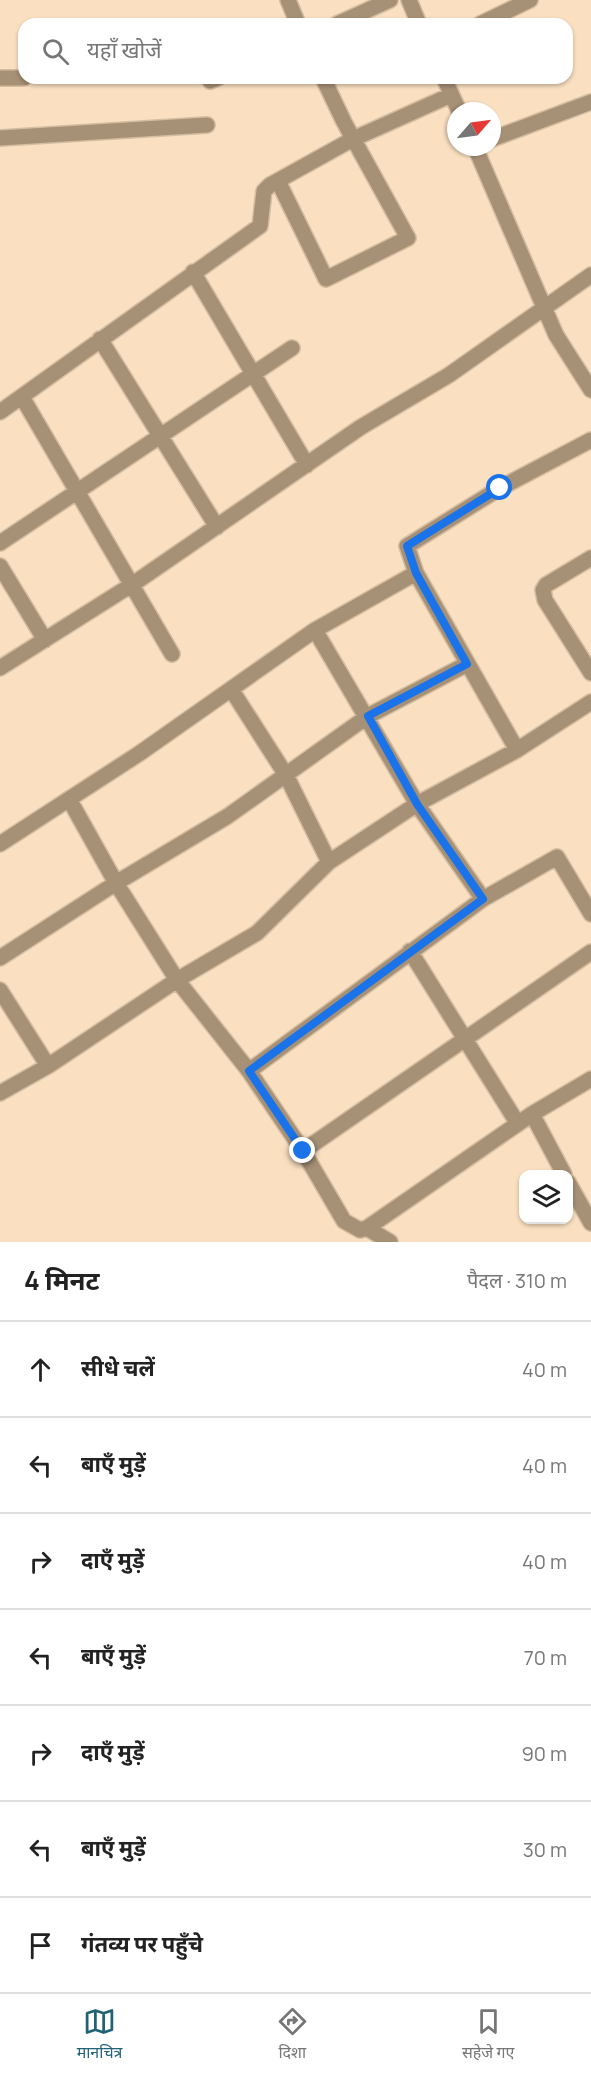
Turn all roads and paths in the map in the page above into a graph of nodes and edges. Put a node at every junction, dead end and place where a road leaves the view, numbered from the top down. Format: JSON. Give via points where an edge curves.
{"nodes":[{"id":1,"x":288,"y":0,"type":"edge"},
{"id":2,"x":390,"y":0,"type":"edge"},
{"id":3,"x":409,"y":0,"type":"edge"},
{"id":4,"x":530,"y":0,"type":"edge"},
{"id":5,"x":296,"y":18,"type":"edge"},
{"id":6,"x":350,"y":18,"type":"edge"},
{"id":7,"x":417,"y":18,"type":"edge"},
{"id":8,"x":492,"y":18,"type":"edge"},
{"id":9,"x":0,"y":78,"type":"edge"},
{"id":10,"x":18,"y":78,"type":"edge"},
{"id":11,"x":326,"y":84,"type":"edge"},
{"id":12,"x":446,"y":84,"type":"edge"},
{"id":13,"x":451,"y":95,"type":"junction"},
{"id":14,"x":454,"y":102,"type":"edge"},
{"id":15,"x":591,"y":102,"type":"edge"},
{"id":16,"x":207,"y":125,"type":"dead end"},
{"id":17,"x":501,"y":136,"type":"edge"},
{"id":18,"x":0,"y":138,"type":"edge"},
{"id":19,"x":353,"y":139,"type":"junction"},
{"id":20,"x":479,"y":156,"type":"edge"},
{"id":21,"x":278,"y":181,"type":"junction"},
{"id":22,"x":193,"y":272,"type":"junction"},
{"id":23,"x":591,"y":275,"type":"edge"},
{"id":24,"x":544,"y":307,"type":"junction"},
{"id":25,"x":100,"y":339,"type":"junction"},
{"id":26,"x":292,"y":348,"type":"dead end"},
{"id":27,"x":254,"y":373,"type":"junction"},
{"id":28,"x":591,"y":390,"type":"edge"},
{"id":29,"x":22,"y":397,"type":"junction"},
{"id":30,"x":0,"y":412,"type":"edge"},
{"id":31,"x":161,"y":436,"type":"junction"},
{"id":32,"x":591,"y":440,"type":"edge"},
{"id":33,"x":307,"y":465,"type":"junction"},
{"id":34,"x":78,"y":491,"type":"junction"},
{"id":35,"x":217,"y":526,"type":"junction"},
{"id":36,"x":0,"y":543,"type":"edge"},
{"id":37,"x":591,"y":558,"type":"edge"},
{"id":38,"x":0,"y":566,"type":"edge"},
{"id":39,"x":416,"y":573,"type":"junction"},
{"id":40,"x":133,"y":584,"type":"junction"},
{"id":41,"x":315,"y":630,"type":"junction"},
{"id":42,"x":45,"y":640,"type":"junction"},
{"id":43,"x":172,"y":654,"type":"dead end"},
{"id":44,"x":467,"y":664,"type":"junction"},
{"id":45,"x":0,"y":668,"type":"edge"},
{"id":46,"x":591,"y":673,"type":"edge"},
{"id":47,"x":231,"y":689,"type":"junction"},
{"id":48,"x":591,"y":702,"type":"edge"},
{"id":49,"x":368,"y":716,"type":"junction"},
{"id":50,"x":517,"y":750,"type":"junction"},
{"id":51,"x":286,"y":775,"type":"junction"},
{"id":52,"x":69,"y":800,"type":"junction"},
{"id":53,"x":417,"y":804,"type":"junction"},
{"id":54,"x":0,"y":844,"type":"edge"},
{"id":55,"x":329,"y":862,"type":"junction"},
{"id":56,"x":116,"y":883,"type":"junction"},
{"id":57,"x":483,"y":899,"type":"junction"},
{"id":58,"x":591,"y":914,"type":"edge"},
{"id":59,"x":410,"y":951,"type":"junction"},
{"id":60,"x":591,"y":952,"type":"edge"},
{"id":61,"x":0,"y":958,"type":"edge"},
{"id":62,"x":177,"y":980,"type":"junction"},
{"id":63,"x":0,"y":990,"type":"edge"},
{"id":64,"x":465,"y":1040,"type":"junction"},
{"id":65,"x":48,"y":1066,"type":"junction"},
{"id":66,"x":249,"y":1071,"type":"junction"},
{"id":67,"x":591,"y":1079,"type":"edge"},
{"id":68,"x":0,"y":1093,"type":"edge"},
{"id":69,"x":532,"y":1114,"type":"junction"},
{"id":70,"x":518,"y":1124,"type":"junction"},
{"id":71,"x":303,"y":1151,"type":"junction"},
{"id":72,"x":562,"y":1170,"type":"edge"},
{"id":73,"x":573,"y":1191,"type":"edge"},
{"id":74,"x":591,"y":1223,"type":"edge"},
{"id":75,"x":367,"y":1228,"type":"junction"},
{"id":76,"x":390,"y":1242,"type":"edge"}],
"edges":[{"from":1,"to":5,"type":"street"},
{"from":2,"to":6,"type":"street"},
{"from":3,"to":7,"type":"street"},
{"from":4,"to":8,"type":"street"},
{"from":9,"to":10,"type":"street"},
{"from":11,"to":19,"type":"street"},
{"from":12,"to":13,"type":"street"},
{"from":13,"to":14,"type":"street"},
{"from":13,"to":19,"type":"street"},
{"from":15,"to":17,"type":"street"},
{"from":16,"to":18,"type":"street"},
{"from":19,"to":21,"type":"street"},
{"from":19,"to":21,"type":"street","via":[[408,238],[326,279]]},
{"from":20,"to":24,"type":"street"},
{"from":21,"to":22,"type":"street","via":[[264,191],[260,226]]},
{"from":22,"to":25,"type":"street"},
{"from":22,"to":27,"type":"street"},
{"from":23,"to":24,"type":"street"},
{"from":24,"to":28,"type":"street","via":[[556,335]]},
{"from":24,"to":33,"type":"street","via":[[449,375]]},
{"from":25,"to":29,"type":"street"},
{"from":25,"to":31,"type":"street"},
{"from":26,"to":27,"type":"street"},
{"from":27,"to":31,"type":"street"},
{"from":27,"to":33,"type":"street"},
{"from":29,"to":30,"type":"street"},
{"from":29,"to":34,"type":"street"},
{"from":31,"to":34,"type":"street"},
{"from":31,"to":35,"type":"street"},
{"from":32,"to":39,"type":"street","via":[[500,488],[407,546]]},
{"from":33,"to":35,"type":"street"},
{"from":34,"to":36,"type":"street"},
{"from":34,"to":40,"type":"street"},
{"from":35,"to":40,"type":"street"},
{"from":37,"to":46,"type":"street","via":[[543,590],[545,600]]},
{"from":38,"to":42,"type":"street"},
{"from":39,"to":41,"type":"street"},
{"from":39,"to":44,"type":"street"},
{"from":40,"to":42,"type":"street"},
{"from":40,"to":43,"type":"street"},
{"from":41,"to":47,"type":"street"},
{"from":41,"to":49,"type":"street"},
{"from":42,"to":45,"type":"street"},
{"from":44,"to":49,"type":"street"},
{"from":44,"to":50,"type":"street"},
{"from":47,"to":51,"type":"street"},
{"from":47,"to":52,"type":"street"},
{"from":48,"to":50,"type":"street"},
{"from":49,"to":51,"type":"street"},
{"from":49,"to":53,"type":"street"},
{"from":50,"to":53,"type":"street"},
{"from":51,"to":55,"type":"street"},
{"from":51,"to":56,"type":"street","via":[[228,816]]},
{"from":52,"to":54,"type":"street"},
{"from":52,"to":56,"type":"street"},
{"from":53,"to":55,"type":"street"},
{"from":53,"to":57,"type":"street"},
{"from":55,"to":62,"type":"street","via":[[257,933]]},
{"from":56,"to":61,"type":"street"},
{"from":56,"to":62,"type":"street"},
{"from":57,"to":58,"type":"street","via":[[557,857]]},
{"from":57,"to":59,"type":"street"},
{"from":59,"to":64,"type":"street"},
{"from":59,"to":66,"type":"street"},
{"from":60,"to":64,"type":"street"},
{"from":62,"to":65,"type":"street"},
{"from":62,"to":66,"type":"street"},
{"from":63,"to":65,"type":"street"},
{"from":64,"to":70,"type":"street"},
{"from":64,"to":71,"type":"street"},
{"from":65,"to":68,"type":"street"},
{"from":66,"to":71,"type":"street"},
{"from":67,"to":69,"type":"street"},
{"from":69,"to":70,"type":"street"},
{"from":69,"to":72,"type":"street"},
{"from":70,"to":75,"type":"street"},
{"from":71,"to":75,"type":"street","via":[[344,1221],[360,1230]]},
{"from":73,"to":74,"type":"street"},
{"from":75,"to":76,"type":"street"}]}
